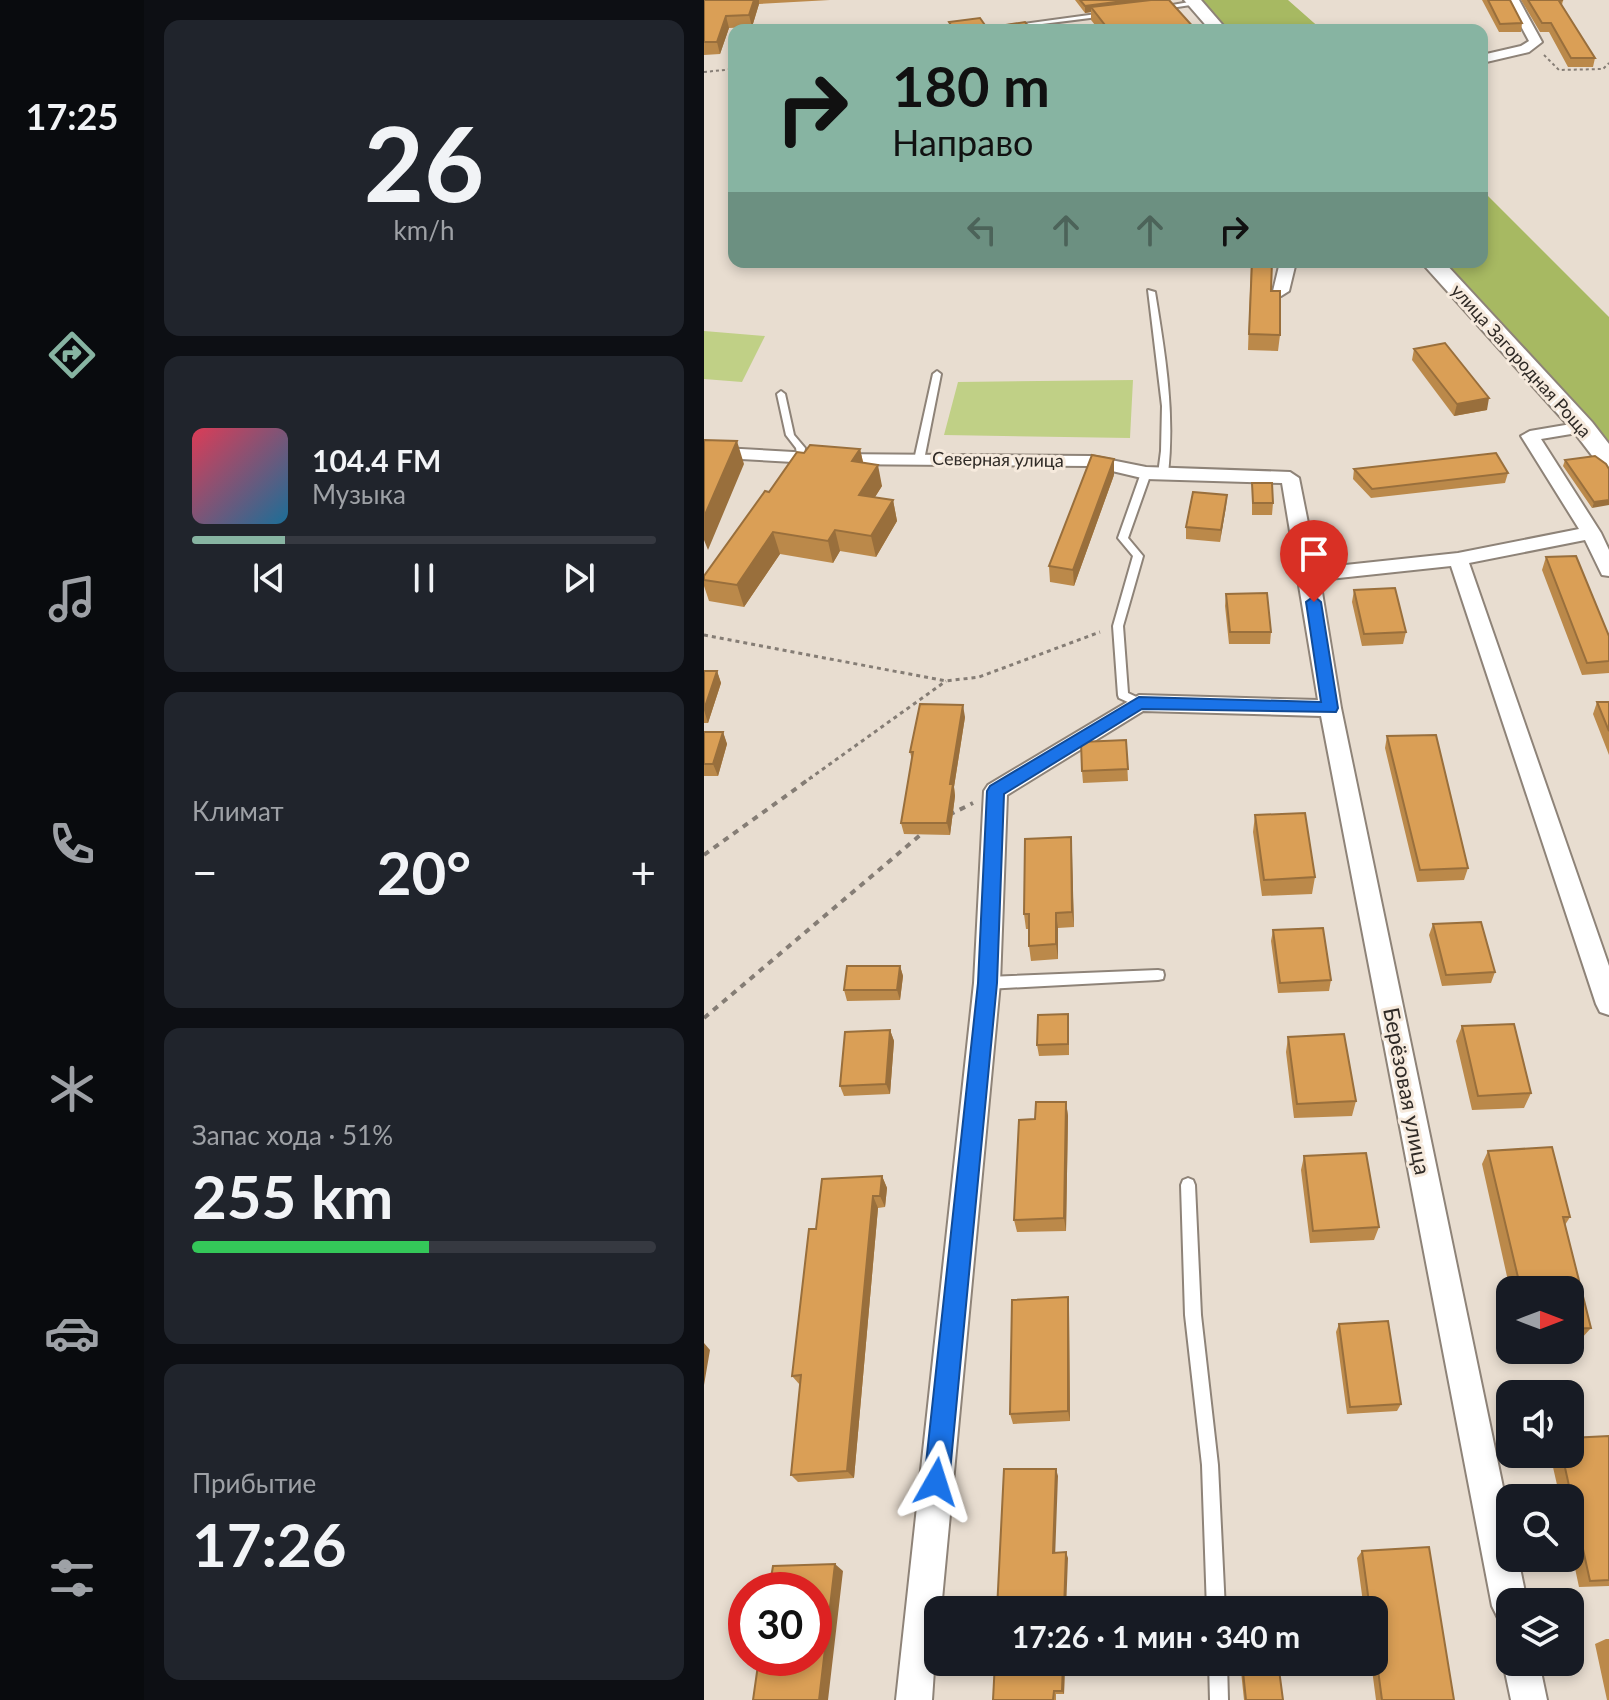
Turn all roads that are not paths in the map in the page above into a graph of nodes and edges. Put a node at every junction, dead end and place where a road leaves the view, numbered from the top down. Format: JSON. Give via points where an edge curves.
{"nodes":[{"id":1,"x":1513,"y":0,"type":"edge"},
{"id":2,"x":1193,"y":2,"type":"edge"},
{"id":3,"x":1147,"y":9,"type":"edge"},
{"id":4,"x":1116,"y":14,"type":"edge"},
{"id":5,"x":1027,"y":24,"type":"edge"},
{"id":6,"x":1213,"y":24,"type":"edge"},
{"id":7,"x":1488,"y":58,"type":"edge"},
{"id":8,"x":1287,"y":268,"type":"edge"},
{"id":9,"x":1437,"y":268,"type":"edge"},
{"id":10,"x":1281,"y":291,"type":"edge"},
{"id":11,"x":1151,"y":292,"type":"dead end"},
{"id":12,"x":937,"y":374,"type":"dead end"},
{"id":13,"x":781,"y":394,"type":"dead end"},
{"id":14,"x":1583,"y":427,"type":"junction"},
{"id":15,"x":704,"y":452,"type":"edge"},
{"id":16,"x":801,"y":457,"type":"junction"},
{"id":17,"x":919,"y":460,"type":"junction"},
{"id":18,"x":1609,"y":461,"type":"edge"},
{"id":19,"x":1155,"y":474,"type":"junction"},
{"id":20,"x":1290,"y":478,"type":"joint"},
{"id":21,"x":1591,"y":533,"type":"junction"},
{"id":22,"x":1458,"y":559,"type":"junction"},
{"id":23,"x":1609,"y":570,"type":"edge"},
{"id":24,"x":1309,"y":575,"type":"junction"},
{"id":25,"x":1139,"y":703,"type":"junction"},
{"id":26,"x":1330,"y":708,"type":"junction"},
{"id":27,"x":1158,"y":975,"type":"dead end"},
{"id":28,"x":987,"y":983,"type":"junction"},
{"id":29,"x":1609,"y":1004,"type":"edge"},
{"id":30,"x":1188,"y":1185,"type":"dead end"},
{"id":31,"x":1506,"y":1588,"type":"edge"},
{"id":32,"x":1215,"y":1596,"type":"edge"},
{"id":33,"x":1218,"y":1676,"type":"edge"},
{"id":34,"x":1524,"y":1676,"type":"edge"},
{"id":35,"x":914,"y":1700,"type":"edge"},
{"id":36,"x":1219,"y":1700,"type":"edge"},
{"id":37,"x":1529,"y":1700,"type":"edge"}],
"edges":[{"from":1,"to":7,"type":"street","via":[[1536,42]]},
{"from":2,"to":3,"type":"lane"},
{"from":2,"to":6,"type":"street"},
{"from":4,"to":5,"type":"lane"},
{"from":8,"to":10,"type":"street"},
{"from":9,"to":14,"type":"street","name":"улица Загородная Роща"},
{"from":11,"to":19,"type":"lane","via":[[1165,379],[1168,443]]},
{"from":12,"to":17,"type":"lane"},
{"from":13,"to":16,"type":"lane"},
{"from":14,"to":18,"type":"street","name":"улица Загородная Роща"},
{"from":14,"to":21,"type":"street","via":[[1530,436]]},
{"from":15,"to":16,"type":"street","name":"Северная улица"},
{"from":16,"to":17,"type":"street","name":"Северная улица"},
{"from":17,"to":19,"type":"street","name":"Северная улица","via":[[1091,461]]},
{"from":19,"to":20,"type":"street","name":"Северная улица"},
{"from":19,"to":25,"type":"lane","via":[[1123,538],[1138,556],[1118,626],[1123,695]]},
{"from":20,"to":24,"type":"street","name":"Берёзовая улица"},
{"from":21,"to":22,"type":"street"},
{"from":21,"to":23,"type":"street"},
{"from":22,"to":24,"type":"street"},
{"from":22,"to":29,"type":"street"},
{"from":24,"to":26,"type":"street","name":"Берёзовая улица"},
{"from":25,"to":26,"type":"street"},
{"from":25,"to":28,"type":"street","via":[[996,791]]},
{"from":26,"to":31,"type":"street","name":"Берёзовая улица"},
{"from":27,"to":28,"type":"lane"},
{"from":28,"to":35,"type":"street"},
{"from":30,"to":32,"type":"lane"},
{"from":33,"to":36,"type":"lane"},
{"from":34,"to":37,"type":"street"}]}
